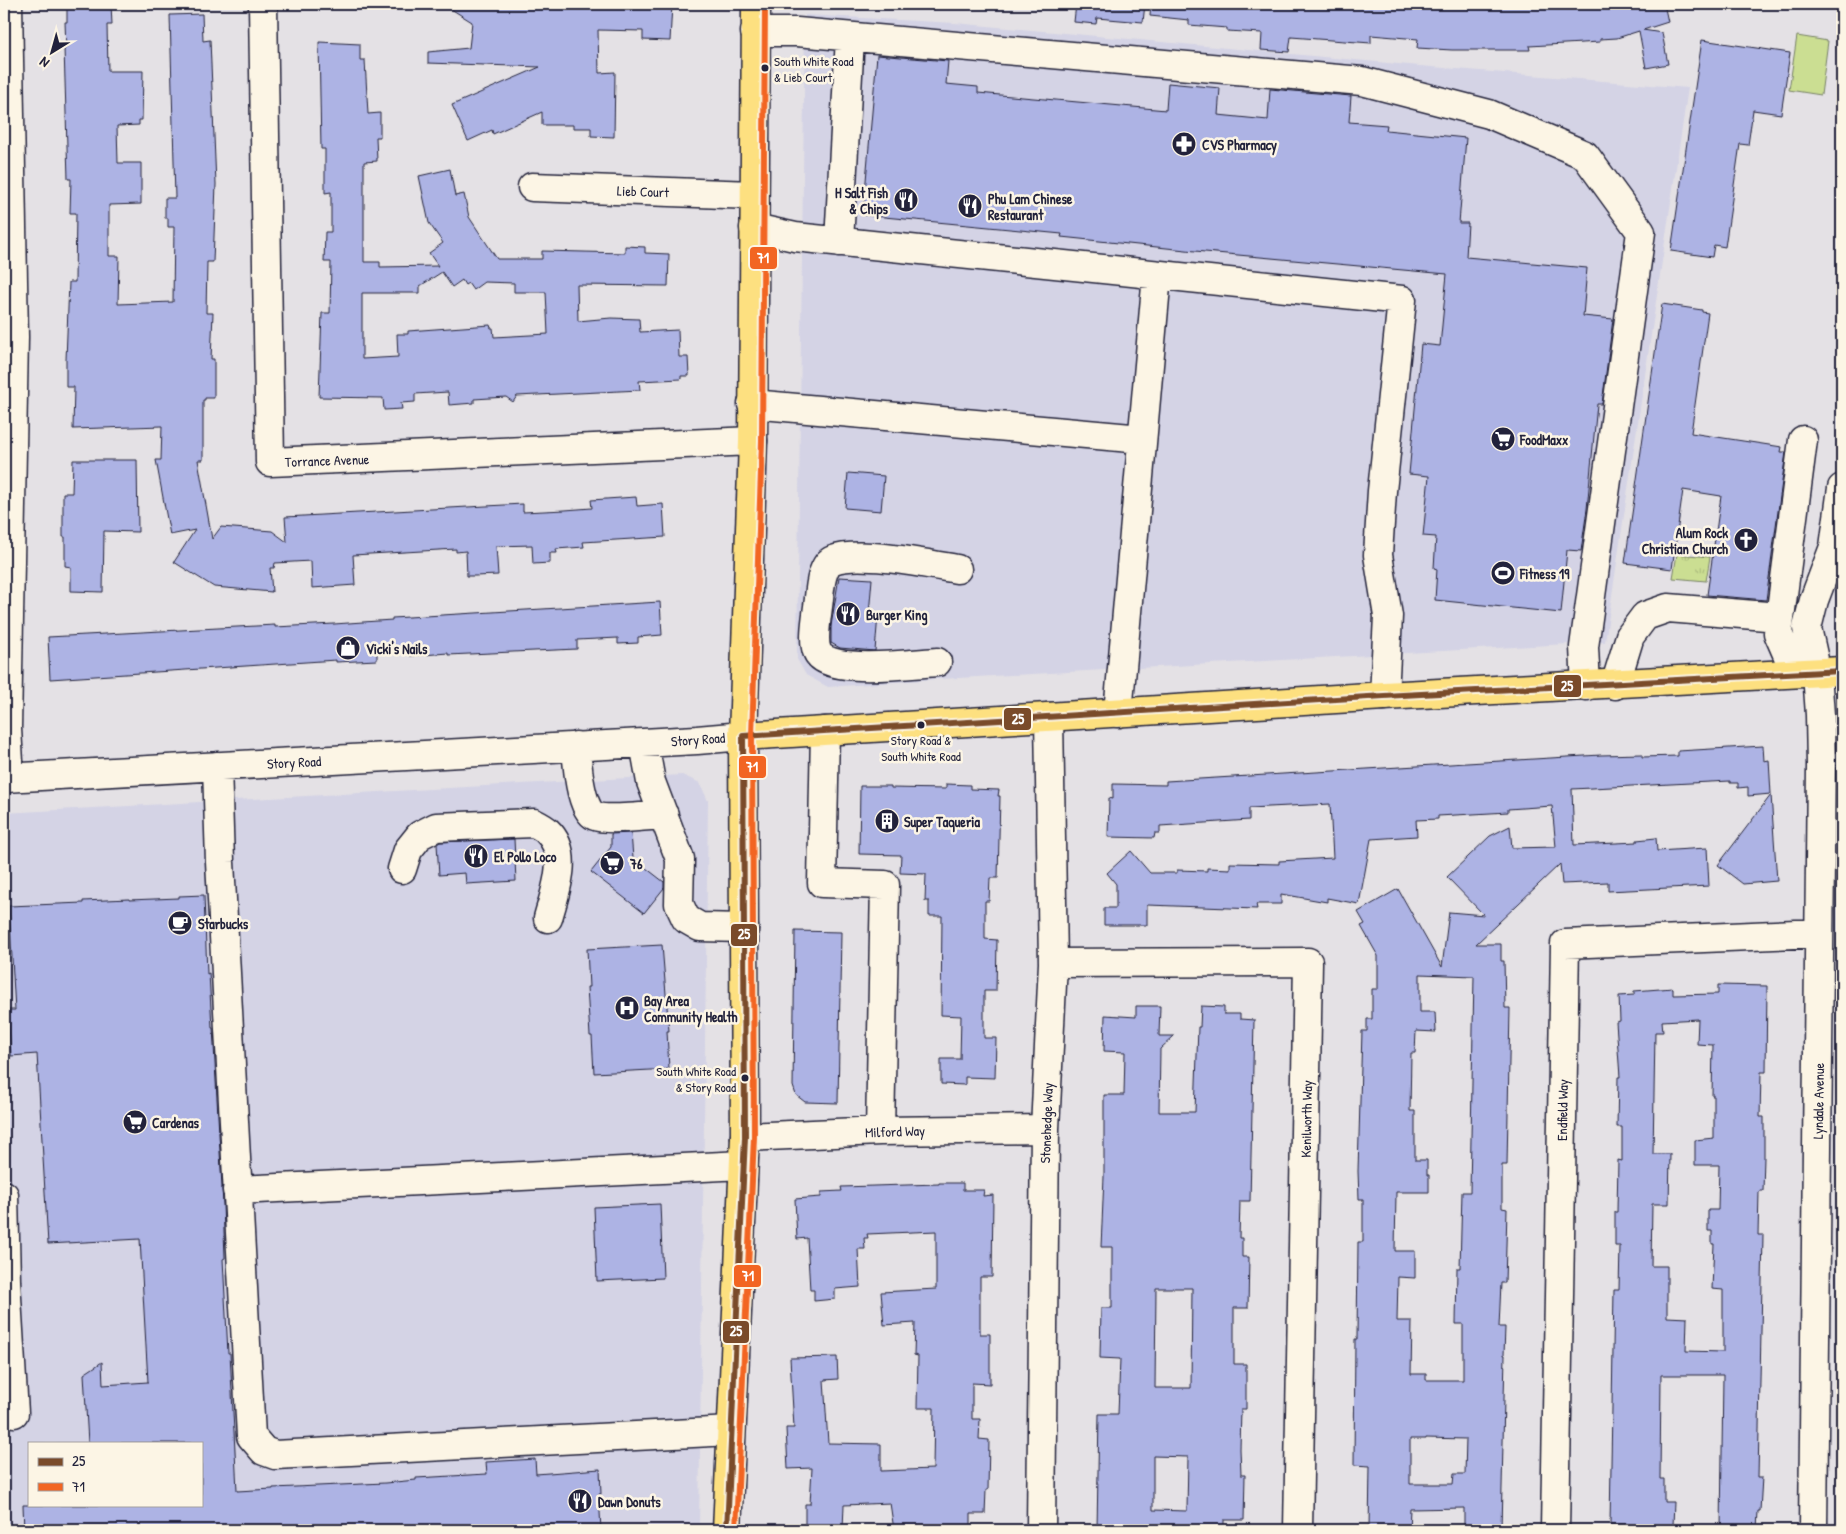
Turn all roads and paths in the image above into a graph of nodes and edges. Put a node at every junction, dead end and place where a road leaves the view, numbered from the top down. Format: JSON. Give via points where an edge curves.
{"nodes":[{"id":1,"x":8,"y":4,"type":"edge"},
{"id":2,"x":263,"y":4,"type":"edge"},
{"id":3,"x":756,"y":4,"type":"edge"},
{"id":4,"x":756,"y":32,"type":"junction"},
{"id":5,"x":850,"y":37,"type":"junction"},
{"id":6,"x":532,"y":187,"type":"dead end"},
{"id":7,"x":753,"y":195,"type":"junction"},
{"id":8,"x":754,"y":228,"type":"junction"},
{"id":9,"x":839,"y":242,"type":"junction"},
{"id":10,"x":1158,"y":275,"type":"junction"},
{"id":11,"x":752,"y":404,"type":"junction"},
{"id":12,"x":1142,"y":439,"type":"junction"},
{"id":13,"x":1803,"y":440,"type":"dead end"},
{"id":14,"x":753,"y":441,"type":"junction"},
{"id":15,"x":1842,"y":488,"type":"edge"},
{"id":16,"x":957,"y":569,"type":"dead end"},
{"id":17,"x":1779,"y":617,"type":"junction"},
{"id":18,"x":937,"y":662,"type":"dead end"},
{"id":19,"x":1829,"y":672,"type":"edge"},
{"id":20,"x":1615,"y":685,"type":"junction"},
{"id":21,"x":1586,"y":686,"type":"junction"},
{"id":22,"x":1384,"y":696,"type":"junction"},
{"id":23,"x":1118,"y":713,"type":"junction"},
{"id":24,"x":1049,"y":717,"type":"junction"},
{"id":25,"x":825,"y":731,"type":"junction"},
{"id":26,"x":743,"y":736,"type":"junction"},
{"id":27,"x":644,"y":743,"type":"junction"},
{"id":28,"x":576,"y":746,"type":"junction"},
{"id":29,"x":217,"y":766,"type":"junction"},
{"id":30,"x":7,"y":778,"type":"edge"},
{"id":31,"x":664,"y":815,"type":"junction"},
{"id":32,"x":402,"y":869,"type":"dead end"},
{"id":33,"x":548,"y":918,"type":"dead end"},
{"id":34,"x":744,"y":928,"type":"junction"},
{"id":35,"x":1819,"y":933,"type":"junction"},
{"id":36,"x":1053,"y":963,"type":"junction"},
{"id":37,"x":1045,"y":1129,"type":"junction"},
{"id":38,"x":880,"y":1131,"type":"junction"},
{"id":39,"x":745,"y":1137,"type":"junction"},
{"id":40,"x":743,"y":1165,"type":"junction"},
{"id":41,"x":237,"y":1190,"type":"junction"},
{"id":42,"x":4,"y":1195,"type":"edge"},
{"id":43,"x":14,"y":1413,"type":"dead end"},
{"id":44,"x":731,"y":1431,"type":"junction"},
{"id":45,"x":727,"y":1530,"type":"edge"},
{"id":46,"x":1041,"y":1530,"type":"edge"},
{"id":47,"x":1298,"y":1530,"type":"edge"},
{"id":48,"x":1555,"y":1530,"type":"edge"},
{"id":49,"x":1813,"y":1530,"type":"edge"}],
"edges":[{"from":1,"to":30,"type":"street","via":[[14,337]]},
{"from":2,"to":14,"type":"street","name":"Torrance Avenue","via":[[270,462]]},
{"from":3,"to":4,"type":"main road"},
{"from":4,"to":5,"type":"street"},
{"from":4,"to":7,"type":"main road"},
{"from":5,"to":9,"type":"street"},
{"from":5,"to":21,"type":"street","via":[[1362,81],[1489,114],[1585,155],[1641,232],[1584,647]]},
{"from":6,"to":7,"type":"street","name":"Lieb Court"},
{"from":7,"to":8,"type":"main road"},
{"from":8,"to":9,"type":"street"},
{"from":8,"to":11,"type":"main road"},
{"from":9,"to":10,"type":"street"},
{"from":10,"to":12,"type":"street"},
{"from":10,"to":22,"type":"street","via":[[1402,300],[1378,555],[1388,616]]},
{"from":11,"to":12,"type":"street"},
{"from":11,"to":14,"type":"main road"},
{"from":12,"to":23,"type":"street"},
{"from":13,"to":17,"type":"street"},
{"from":14,"to":26,"type":"main road"},
{"from":15,"to":19,"type":"street","name":"Lyndale Avenue","via":[[1834,547],[1807,628]]},
{"from":16,"to":18,"type":"street","via":[[858,556],[831,560],[819,594],[816,650],[822,658],[862,667]]},
{"from":17,"to":19,"type":"street","via":[[1778,633],[1788,656]]},
{"from":17,"to":20,"type":"street","via":[[1668,608],[1645,616],[1630,636]]},
{"from":19,"to":20,"type":"main road","name":"Story Road"},
{"from":19,"to":35,"type":"street","name":"Lyndale Avenue","via":[[1820,716]]},
{"from":20,"to":21,"type":"main road","name":"Story Road"},
{"from":21,"to":22,"type":"main road","name":"Story Road"},
{"from":22,"to":23,"type":"main road","name":"Story Road"},
{"from":23,"to":24,"type":"main road","name":"Story Road"},
{"from":24,"to":25,"type":"main road","name":"Story Road"},
{"from":24,"to":36,"type":"street","name":"Stonehedge Way"},
{"from":25,"to":26,"type":"main road","name":"Story Road"},
{"from":25,"to":38,"type":"street","via":[[822,884],[886,885]]},
{"from":26,"to":27,"type":"street","name":"Story Road"},
{"from":26,"to":34,"type":"main road"},
{"from":27,"to":28,"type":"street","name":"Story Road"},
{"from":27,"to":31,"type":"street","via":[[651,782]]},
{"from":28,"to":29,"type":"street","name":"Story Road"},
{"from":28,"to":31,"type":"street","via":[[580,786],[594,816]]},
{"from":29,"to":30,"type":"street","name":"Story Road"},
{"from":29,"to":41,"type":"street"},
{"from":31,"to":34,"type":"street","via":[[680,859],[679,904],[686,919],[700,927]]},
{"from":32,"to":33,"type":"street","via":[[408,850],[420,835],[436,827],[534,823],[547,831],[557,844],[561,863]]},
{"from":34,"to":39,"type":"main road"},
{"from":35,"to":48,"type":"street","name":"Endfield Way","via":[[1565,944]]},
{"from":35,"to":49,"type":"street","name":"Lyndale Avenue"},
{"from":36,"to":37,"type":"street","name":"Stonehedge Way"},
{"from":36,"to":47,"type":"street","name":"Kenilworth Way","via":[[1308,962]]},
{"from":37,"to":38,"type":"street","name":"Milford Way"},
{"from":37,"to":46,"type":"street","name":"Stonehedge Way"},
{"from":38,"to":39,"type":"street","name":"Milford Way"},
{"from":39,"to":40,"type":"main road"},
{"from":40,"to":41,"type":"street"},
{"from":40,"to":44,"type":"main road"},
{"from":41,"to":44,"type":"street","via":[[251,1436],[264,1451],[275,1455]]},
{"from":42,"to":43,"type":"street"},
{"from":44,"to":45,"type":"main road"}]}
